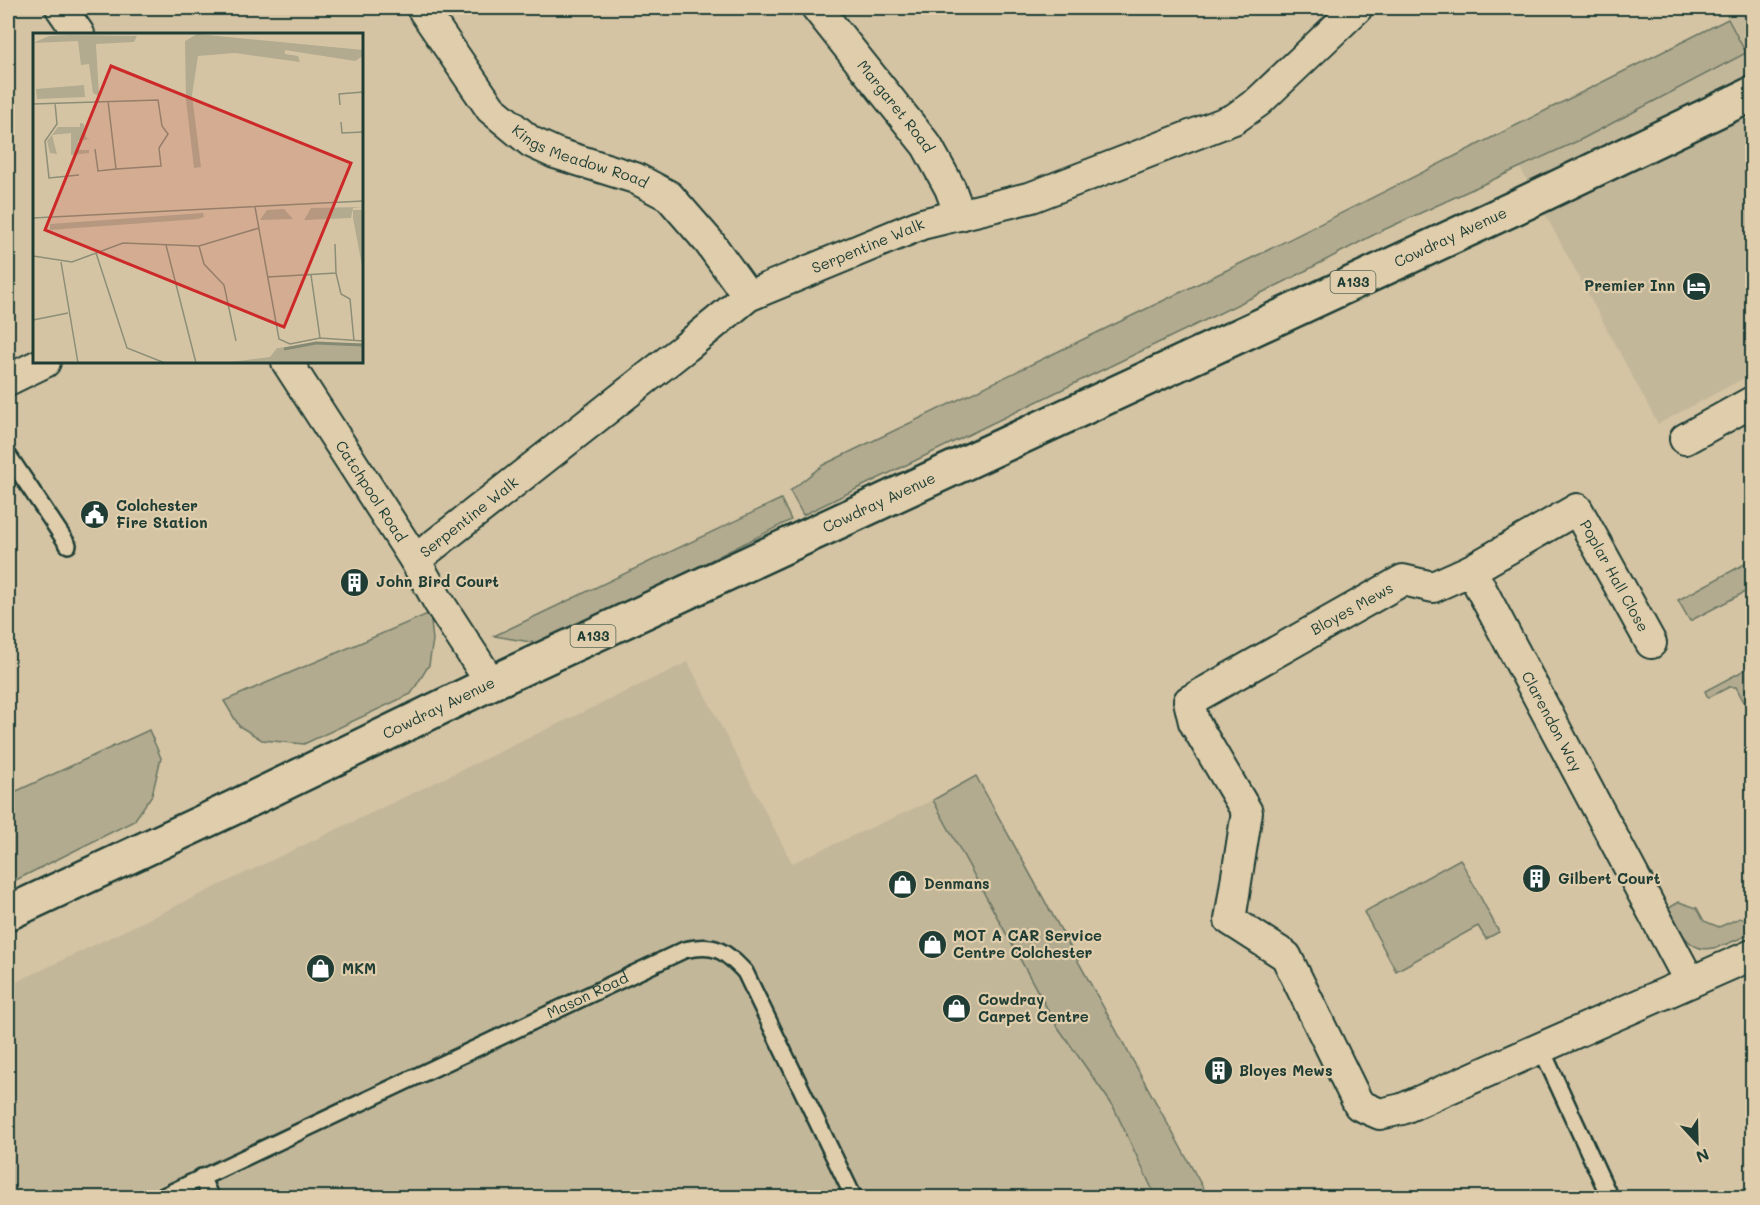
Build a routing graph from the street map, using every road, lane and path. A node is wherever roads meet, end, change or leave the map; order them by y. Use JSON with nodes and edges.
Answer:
{"nodes":[{"id":1,"x":61,"y":8,"type":"edge"},
{"id":2,"x":422,"y":8,"type":"edge"},
{"id":3,"x":817,"y":8,"type":"edge"},
{"id":4,"x":1357,"y":8,"type":"edge"},
{"id":5,"x":77,"y":33,"type":"edge"},
{"id":6,"x":1752,"y":94,"type":"edge"},
{"id":7,"x":960,"y":215,"type":"junction"},
{"id":8,"x":748,"y":296,"type":"junction"},
{"id":9,"x":43,"y":363,"type":"edge"},
{"id":10,"x":288,"y":363,"type":"edge"},
{"id":11,"x":8,"y":380,"type":"edge"},
{"id":12,"x":1752,"y":402,"type":"edge"},
{"id":13,"x":1685,"y":439,"type":"dead end"},
{"id":14,"x":8,"y":455,"type":"edge"},
{"id":15,"x":68,"y":545,"type":"dead end"},
{"id":16,"x":415,"y":560,"type":"junction"},
{"id":17,"x":1471,"y":570,"type":"junction"},
{"id":18,"x":1651,"y":643,"type":"dead end"},
{"id":19,"x":491,"y":683,"type":"junction"},
{"id":20,"x":8,"y":913,"type":"edge"},
{"id":21,"x":1752,"y":955,"type":"edge"},
{"id":22,"x":1690,"y":982,"type":"junction"},
{"id":23,"x":1541,"y":1048,"type":"junction"},
{"id":24,"x":201,"y":1178,"type":"junction"},
{"id":25,"x":159,"y":1197,"type":"edge"},
{"id":26,"x":211,"y":1197,"type":"edge"},
{"id":27,"x":854,"y":1197,"type":"edge"},
{"id":28,"x":1610,"y":1197,"type":"edge"}],
"edges":[{"from":1,"to":5,"type":"street"},
{"from":2,"to":8,"type":"street","name":"Kings Meadow Road"},
{"from":3,"to":7,"type":"street","name":"Margaret Road"},
{"from":4,"to":7,"type":"street","name":"Serpentine Walk"},
{"from":6,"to":19,"type":"main road","name":"Cowdray Avenue","number":"A133"},
{"from":7,"to":8,"type":"street","name":"Serpentine Walk"},
{"from":8,"to":16,"type":"street","name":"Serpentine Walk"},
{"from":9,"to":11,"type":"street"},
{"from":10,"to":16,"type":"street","name":"Catchpool Road"},
{"from":12,"to":13,"type":"street"},
{"from":14,"to":15,"type":"lane"},
{"from":16,"to":19,"type":"street","name":"Catchpool Road"},
{"from":17,"to":18,"type":"street","name":"Poplar Hall Close"},
{"from":17,"to":22,"type":"street","name":"Clarendon Way"},
{"from":17,"to":23,"type":"street","name":"Bloyes Mews"},
{"from":19,"to":20,"type":"main road","name":"Cowdray Avenue","number":"A133"},
{"from":21,"to":22,"type":"street"},
{"from":22,"to":23,"type":"street"},
{"from":23,"to":28,"type":"lane"},
{"from":24,"to":25,"type":"lane","name":"Mason Road"},
{"from":24,"to":26,"type":"lane"},
{"from":24,"to":27,"type":"lane","name":"Mason Road"}]}
